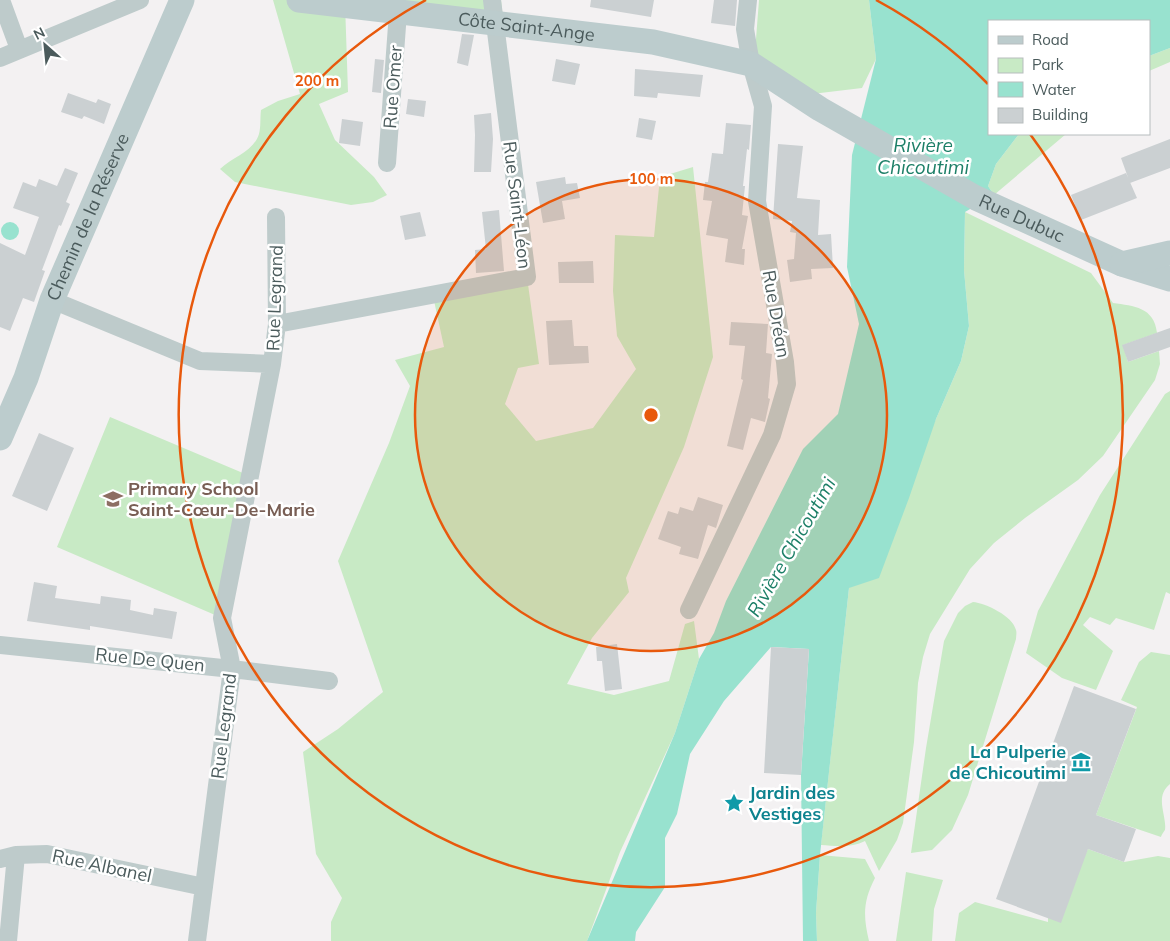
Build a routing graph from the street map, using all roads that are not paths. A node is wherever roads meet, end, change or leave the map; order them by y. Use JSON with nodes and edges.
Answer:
{"nodes":[{"id":1,"x":1,"y":0,"type":"edge"},
{"id":2,"x":140,"y":0,"type":"edge"},
{"id":3,"x":182,"y":0,"type":"edge"},
{"id":4,"x":299,"y":0,"type":"edge"},
{"id":5,"x":748,"y":0,"type":"edge"},
{"id":6,"x":398,"y":12,"type":"junction"},
{"id":7,"x":493,"y":12,"type":"edge"},
{"id":8,"x":19,"y":49,"type":"junction"},
{"id":9,"x":0,"y":58,"type":"edge"},
{"id":10,"x":751,"y":64,"type":"junction"},
{"id":11,"x":387,"y":163,"type":"dead end"},
{"id":12,"x":276,"y":217,"type":"dead end"},
{"id":13,"x":1170,"y":253,"type":"edge"},
{"id":14,"x":1122,"y":264,"type":"junction"},
{"id":15,"x":1170,"y":279,"type":"edge"},
{"id":16,"x":52,"y":300,"type":"junction"},
{"id":17,"x":277,"y":324,"type":"junction"},
{"id":18,"x":272,"y":364,"type":"junction"},
{"id":19,"x":0,"y":438,"type":"edge"},
{"id":20,"x":689,"y":610,"type":"dead end"},
{"id":21,"x":0,"y":645,"type":"edge"},
{"id":22,"x":232,"y":669,"type":"junction"},
{"id":23,"x":329,"y":681,"type":"dead end"},
{"id":24,"x":8,"y":857,"type":"edge"},
{"id":25,"x":204,"y":888,"type":"junction"},
{"id":26,"x":8,"y":941,"type":"edge"},
{"id":27,"x":197,"y":941,"type":"edge"}],
"edges":[{"from":1,"to":8,"type":"street"},
{"from":2,"to":8,"type":"street"},
{"from":3,"to":16,"type":"street","name":"Chemin de la Réserve"},
{"from":4,"to":6,"type":"street","name":"Côte Saint-Ange"},
{"from":5,"to":10,"type":"street","name":"Rue Dréan"},
{"from":6,"to":7,"type":"street","name":"Côte Saint-Ange"},
{"from":6,"to":11,"type":"street","name":"Rue Omer"},
{"from":7,"to":10,"type":"street","name":"Côte Saint-Ange"},
{"from":7,"to":17,"type":"street","name":"Rue Saint-Léon"},
{"from":8,"to":9,"type":"street"},
{"from":10,"to":14,"type":"street","name":"Rue Dubuc"},
{"from":10,"to":20,"type":"street","name":"Rue Dréan"},
{"from":12,"to":17,"type":"street","name":"Rue Legrand"},
{"from":13,"to":14,"type":"street"},
{"from":14,"to":15,"type":"street","name":"Rue Dubuc"},
{"from":16,"to":18,"type":"street"},
{"from":16,"to":19,"type":"street","name":"Chemin de la Réserve"},
{"from":17,"to":18,"type":"street","name":"Rue Legrand"},
{"from":18,"to":22,"type":"street","name":"Rue Legrand"},
{"from":21,"to":22,"type":"street","name":"Rue De Quen"},
{"from":22,"to":23,"type":"street","name":"Rue De Quen"},
{"from":22,"to":25,"type":"street","name":"Rue Legrand"},
{"from":24,"to":25,"type":"street","name":"Rue Albanel"},
{"from":24,"to":26,"type":"street"},
{"from":25,"to":27,"type":"street","name":"Rue Legrand"}]}
